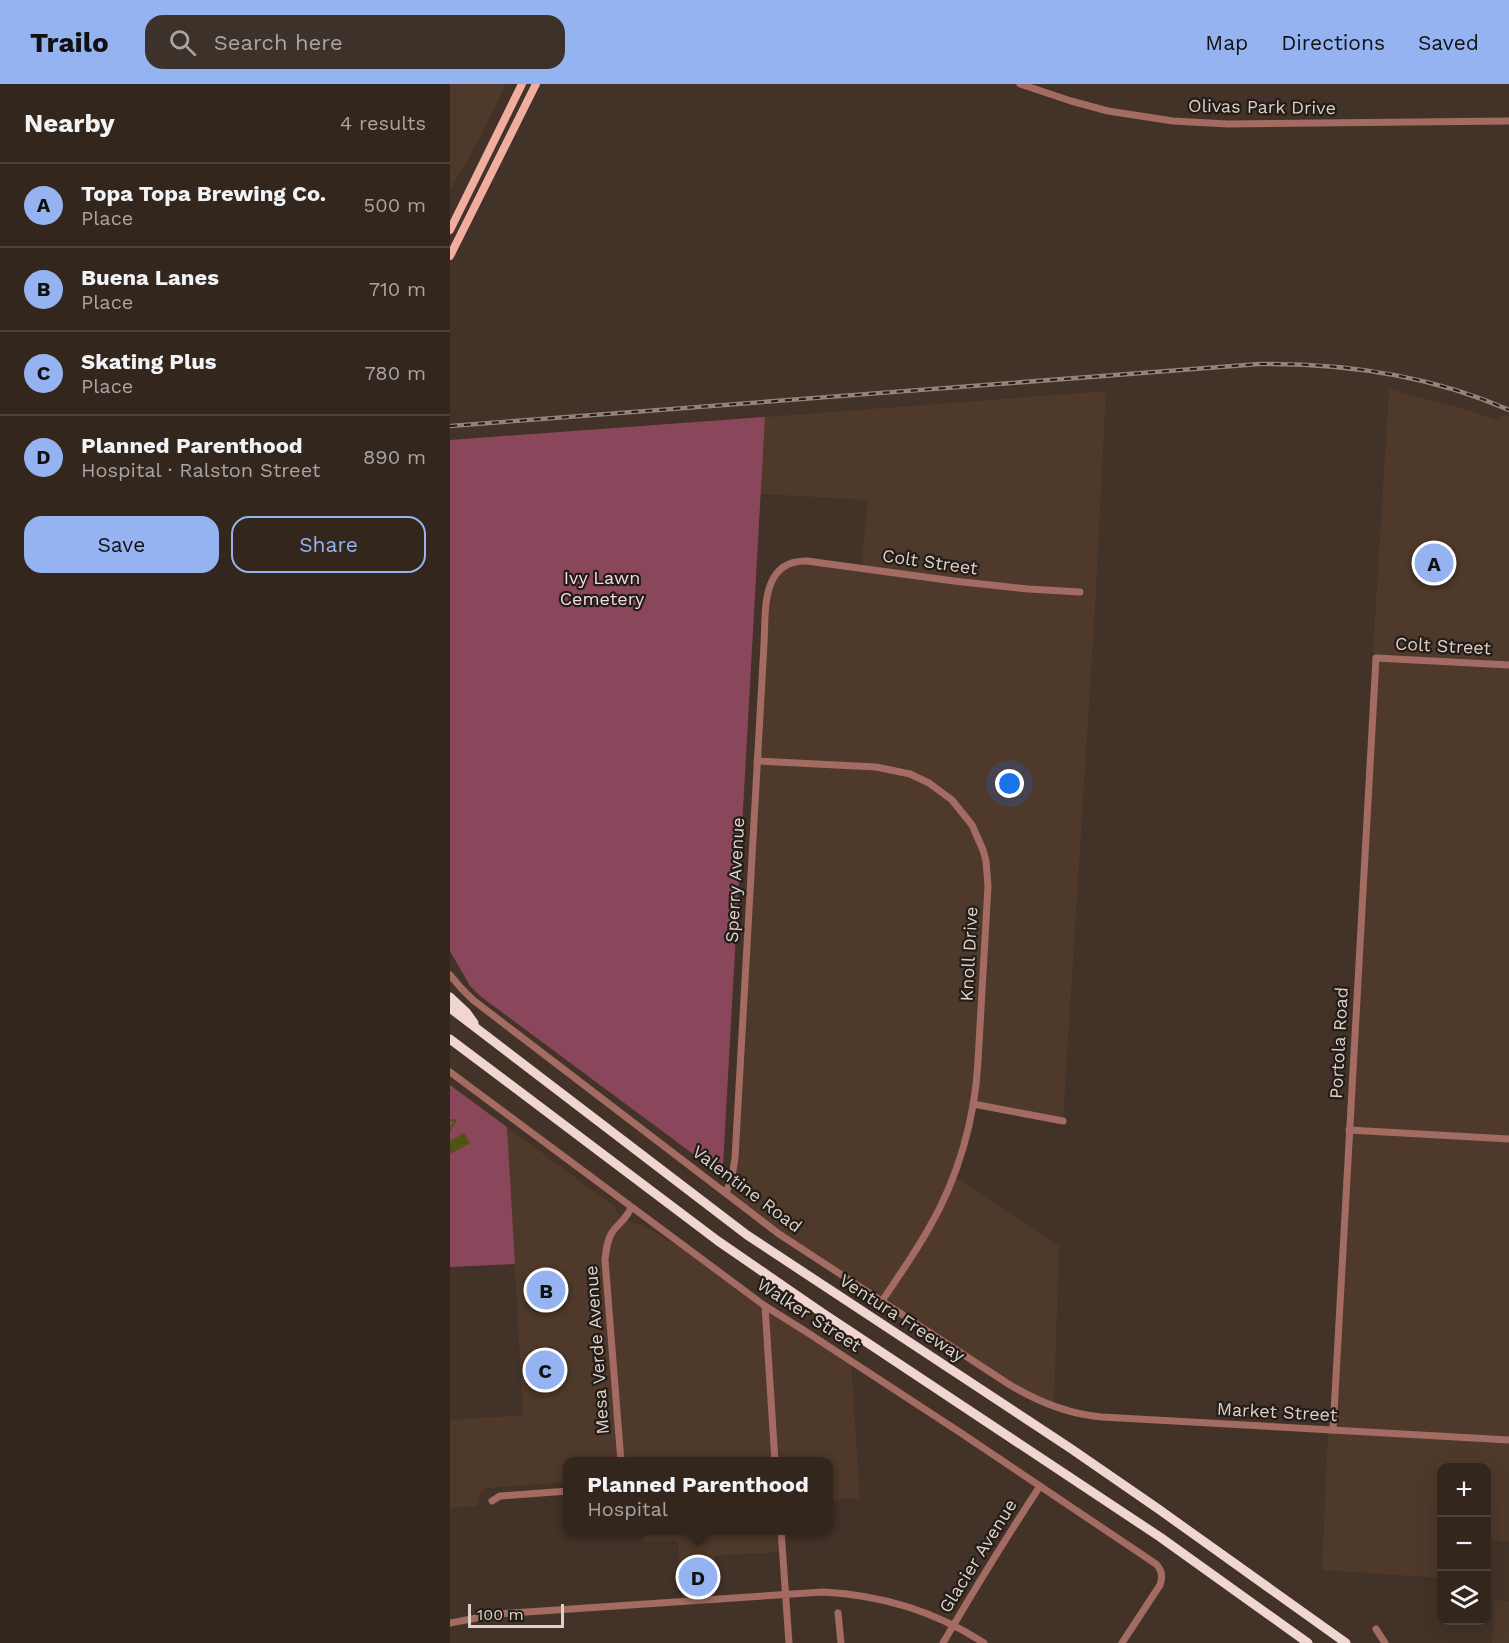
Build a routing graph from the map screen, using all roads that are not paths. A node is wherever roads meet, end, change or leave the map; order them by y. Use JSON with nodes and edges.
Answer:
{"nodes":[{"id":1,"x":522,"y":84,"type":"edge"},
{"id":2,"x":536,"y":84,"type":"edge"},
{"id":3,"x":1020,"y":84,"type":"edge"},
{"id":4,"x":1509,"y":121,"type":"edge"},
{"id":5,"x":450,"y":230,"type":"edge"},
{"id":6,"x":450,"y":256,"type":"edge"},
{"id":7,"x":778,"y":571,"type":"joint"},
{"id":8,"x":1080,"y":592,"type":"dead end"},
{"id":9,"x":1376,"y":658,"type":"joint"},
{"id":10,"x":1509,"y":665,"type":"edge"},
{"id":11,"x":757,"y":760,"type":"junction"},
{"id":12,"x":450,"y":975,"type":"edge"},
{"id":13,"x":450,"y":997,"type":"edge"},
{"id":14,"x":450,"y":1008,"type":"edge"},
{"id":15,"x":480,"y":1032,"type":"junction"},
{"id":16,"x":451,"y":1040,"type":"edge"},
{"id":17,"x":450,"y":1072,"type":"edge"},
{"id":18,"x":973,"y":1104,"type":"junction"},
{"id":19,"x":1063,"y":1121,"type":"dead end"},
{"id":20,"x":1348,"y":1130,"type":"junction"},
{"id":21,"x":1509,"y":1139,"type":"edge"},
{"id":22,"x":726,"y":1193,"type":"junction"},
{"id":23,"x":631,"y":1208,"type":"junction"},
{"id":24,"x":882,"y":1301,"type":"junction"},
{"id":25,"x":765,"y":1306,"type":"junction"},
{"id":26,"x":1045,"y":1403,"type":"joint"},
{"id":27,"x":1333,"y":1430,"type":"junction"},
{"id":28,"x":1509,"y":1440,"type":"edge"},
{"id":29,"x":621,"y":1457,"type":"edge"},
{"id":30,"x":775,"y":1457,"type":"edge"},
{"id":31,"x":1040,"y":1486,"type":"junction"},
{"id":32,"x":563,"y":1491,"type":"edge"},
{"id":33,"x":492,"y":1502,"type":"dead end"},
{"id":34,"x":781,"y":1535,"type":"edge"},
{"id":35,"x":786,"y":1594,"type":"junction"},
{"id":36,"x":838,"y":1613,"type":"dead end"},
{"id":37,"x":450,"y":1623,"type":"edge"},
{"id":38,"x":952,"y":1624,"type":"junction"},
{"id":39,"x":1376,"y":1629,"type":"dead end"},
{"id":40,"x":789,"y":1643,"type":"edge"},
{"id":41,"x":841,"y":1643,"type":"edge"},
{"id":42,"x":943,"y":1643,"type":"edge"},
{"id":43,"x":984,"y":1643,"type":"edge"},
{"id":44,"x":1122,"y":1643,"type":"edge"},
{"id":45,"x":1308,"y":1643,"type":"edge"},
{"id":46,"x":1346,"y":1643,"type":"edge"},
{"id":47,"x":1385,"y":1643,"type":"edge"}],
"edges":[{"from":1,"to":5,"type":"main road"},
{"from":2,"to":6,"type":"main road"},
{"from":3,"to":4,"type":"street","name":"Olivas Park Drive"},
{"from":7,"to":8,"type":"street","name":"Colt Street"},
{"from":7,"to":11,"type":"street","name":"Sperry Avenue"},
{"from":9,"to":10,"type":"street","name":"Colt Street"},
{"from":9,"to":20,"type":"street","name":"Portola Road"},
{"from":11,"to":18,"type":"street","name":"Knoll Drive"},
{"from":11,"to":22,"type":"street","name":"Sperry Avenue"},
{"from":12,"to":22,"type":"street","name":"Valentine Road"},
{"from":13,"to":15,"type":"highway"},
{"from":14,"to":15,"type":"highway","name":"Ventura Freeway"},
{"from":15,"to":46,"type":"highway","name":"Ventura Freeway"},
{"from":16,"to":45,"type":"highway"},
{"from":17,"to":23,"type":"street","name":"Walker Street"},
{"from":18,"to":19,"type":"street"},
{"from":18,"to":24,"type":"street","name":"Knoll Drive"},
{"from":20,"to":21,"type":"street"},
{"from":20,"to":27,"type":"street","name":"Portola Road"},
{"from":22,"to":24,"type":"street","name":"Valentine Road"},
{"from":23,"to":25,"type":"street","name":"Walker Street"},
{"from":23,"to":29,"type":"street","name":"Mesa Verde Avenue"},
{"from":24,"to":26,"type":"street","name":"Valentine Road"},
{"from":25,"to":30,"type":"street"},
{"from":25,"to":31,"type":"street","name":"Walker Street"},
{"from":26,"to":27,"type":"street","name":"Market Street"},
{"from":27,"to":28,"type":"street","name":"Market Street"},
{"from":31,"to":38,"type":"street","name":"Glacier Avenue"},
{"from":31,"to":44,"type":"street","name":"Walker Street"},
{"from":32,"to":33,"type":"street"},
{"from":34,"to":35,"type":"street"},
{"from":35,"to":37,"type":"street"},
{"from":35,"to":38,"type":"street"},
{"from":35,"to":40,"type":"street"},
{"from":36,"to":41,"type":"street"},
{"from":38,"to":42,"type":"street","name":"Glacier Avenue"},
{"from":38,"to":43,"type":"street"},
{"from":39,"to":47,"type":"street"}]}
